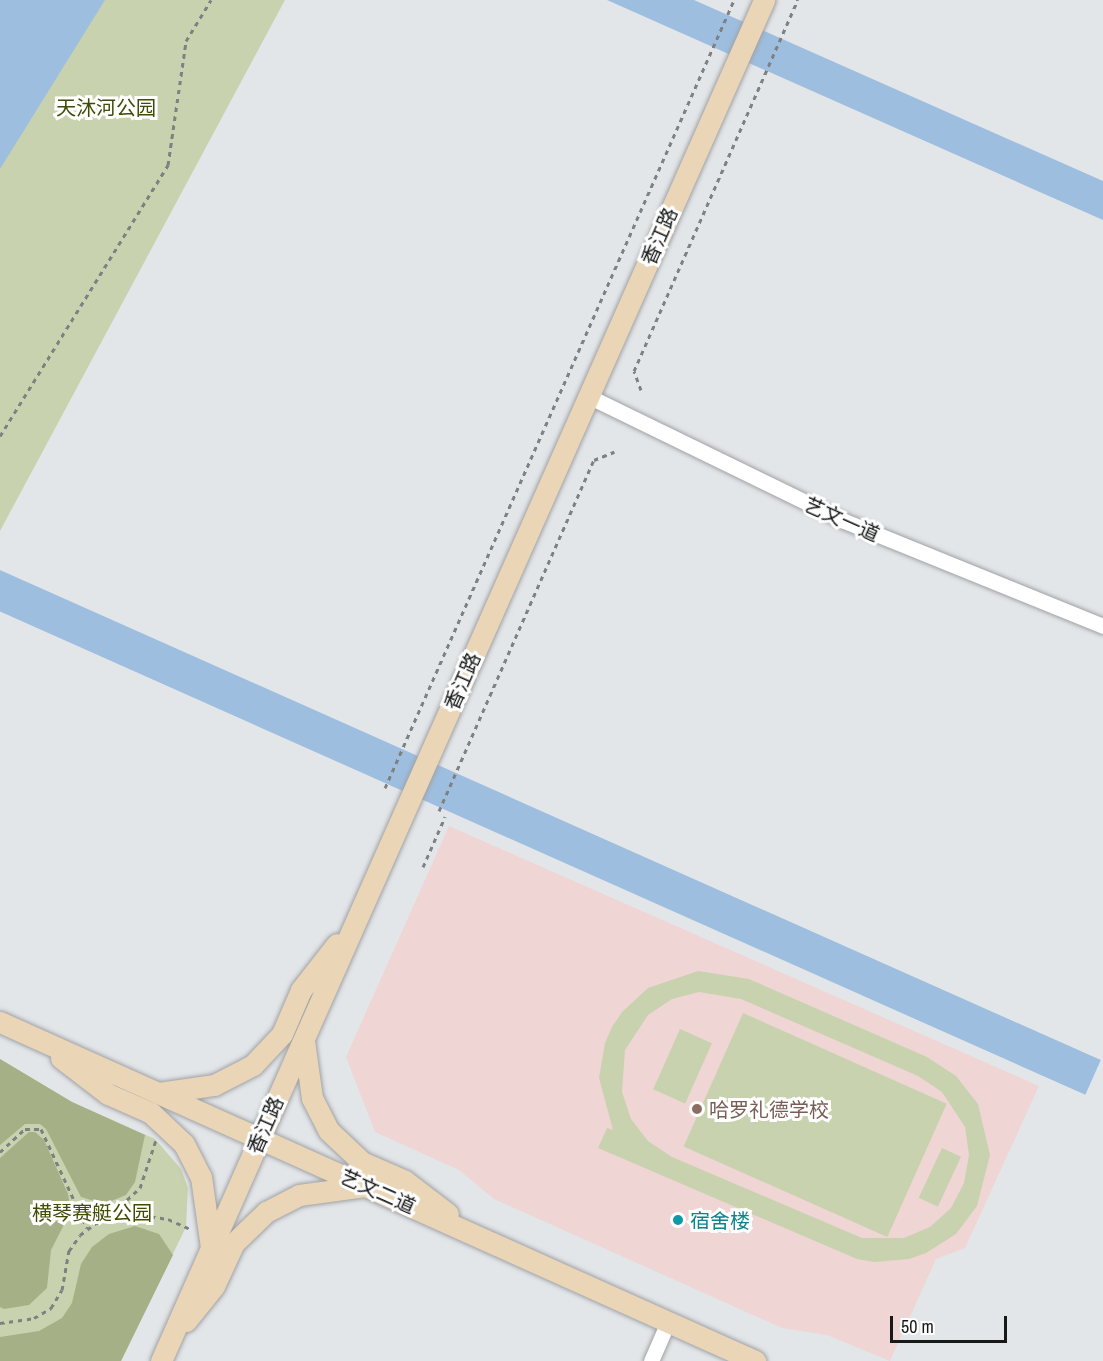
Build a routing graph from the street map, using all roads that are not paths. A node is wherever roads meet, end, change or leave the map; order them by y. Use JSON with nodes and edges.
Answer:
{"nodes":[{"id":1,"x":760,"y":8,"type":"edge"},
{"id":2,"x":588,"y":396,"type":"junction"},
{"id":3,"x":1103,"y":626,"type":"edge"},
{"id":4,"x":357,"y":918,"type":"junction"},
{"id":5,"x":0,"y":1022,"type":"edge"},
{"id":6,"x":35,"y":1038,"type":"junction"},
{"id":7,"x":303,"y":1039,"type":"junction"},
{"id":8,"x":159,"y":1093,"type":"junction"},
{"id":9,"x":259,"y":1138,"type":"junction"},
{"id":10,"x":366,"y":1186,"type":"junction"},
{"id":11,"x":477,"y":1236,"type":"junction"},
{"id":12,"x":211,"y":1247,"type":"junction"},
{"id":13,"x":668,"y":1322,"type":"junction"},
{"id":14,"x":165,"y":1352,"type":"edge"},
{"id":15,"x":651,"y":1361,"type":"edge"},
{"id":16,"x":755,"y":1361,"type":"edge"}],
"edges":[{"from":1,"to":2,"type":"main road","name":"香江路"},
{"from":2,"to":3,"type":"street","name":"艺文一道"},
{"from":2,"to":4,"type":"main road","name":"香江路"},
{"from":4,"to":7,"type":"main road","name":"香江路"},
{"from":4,"to":8,"type":"main road"},
{"from":5,"to":6,"type":"main road","name":"艺文二道"},
{"from":6,"to":8,"type":"main road","name":"艺文二道"},
{"from":6,"to":12,"type":"main road"},
{"from":7,"to":9,"type":"main road","name":"香江路"},
{"from":7,"to":11,"type":"main road"},
{"from":8,"to":9,"type":"main road","name":"艺文二道"},
{"from":9,"to":10,"type":"main road","name":"艺文二道"},
{"from":9,"to":12,"type":"main road","name":"香江路"},
{"from":10,"to":11,"type":"main road","name":"艺文二道"},
{"from":10,"to":14,"type":"main road"},
{"from":11,"to":13,"type":"main road","name":"艺文二道"},
{"from":12,"to":14,"type":"main road","name":"香江路"},
{"from":13,"to":15,"type":"street"},
{"from":13,"to":16,"type":"main road","name":"艺文二道"}]}
